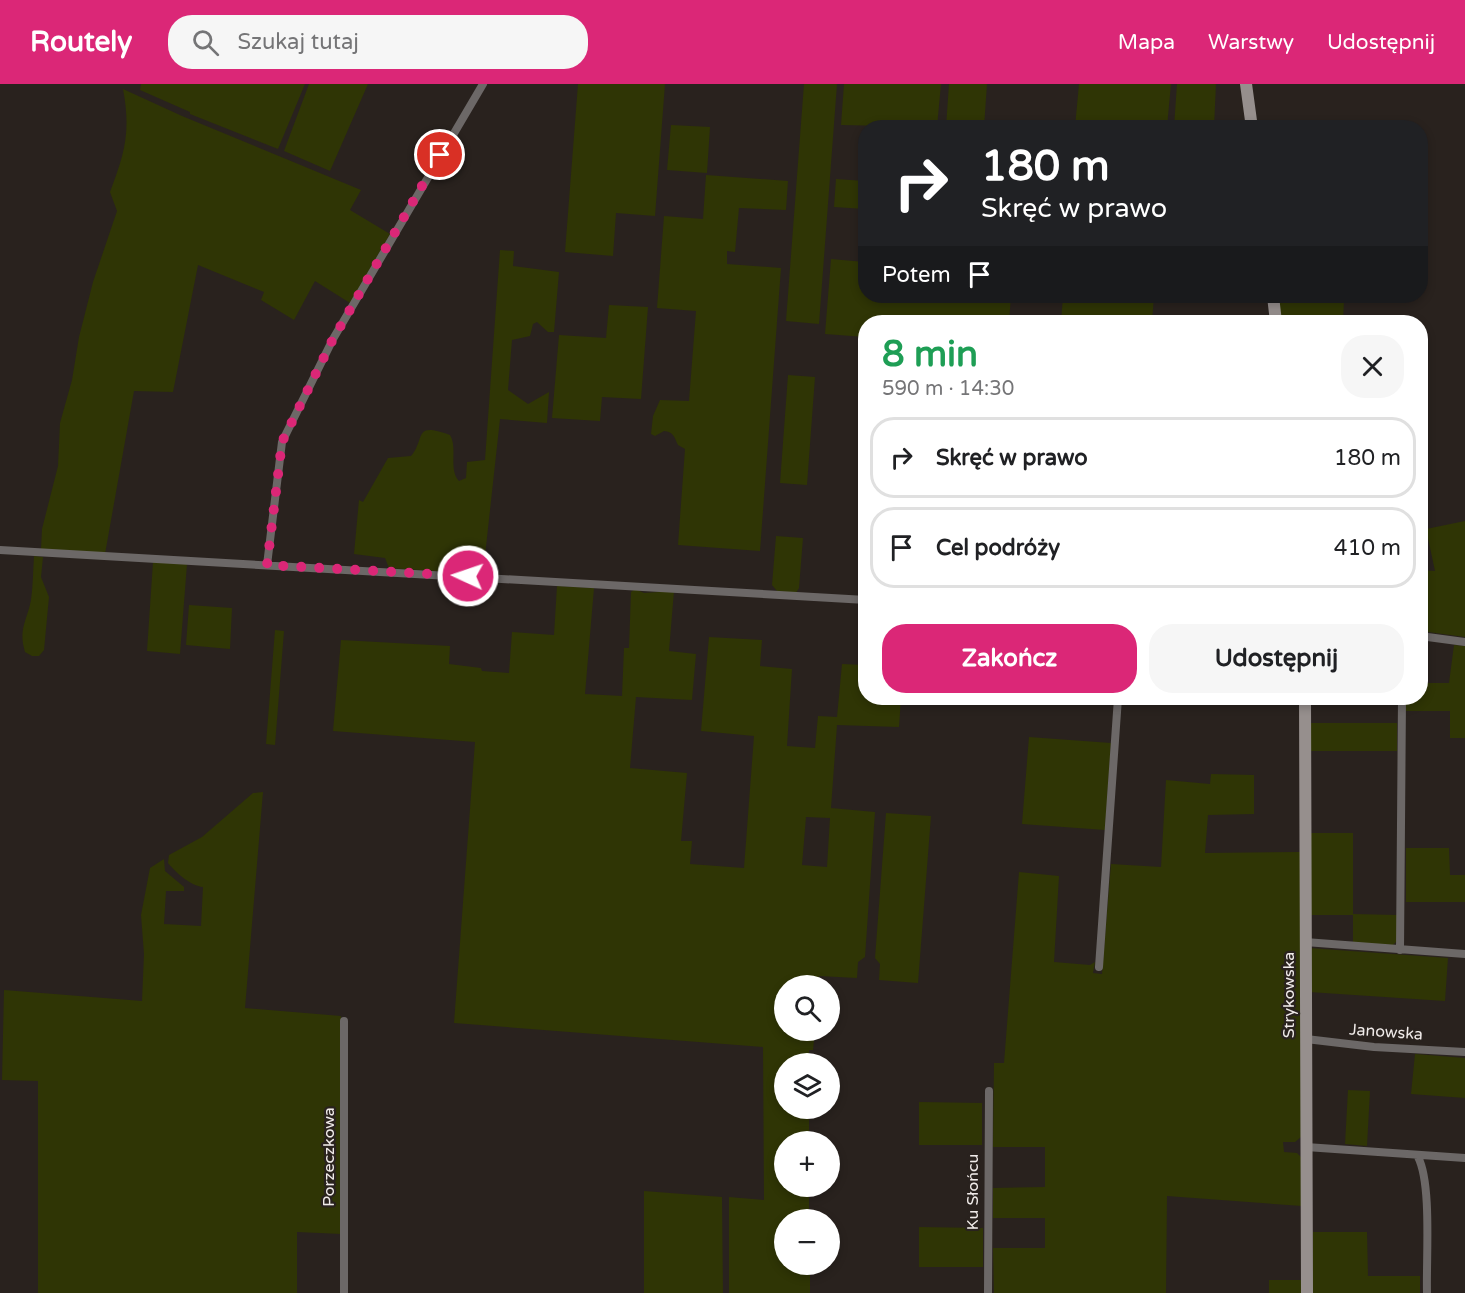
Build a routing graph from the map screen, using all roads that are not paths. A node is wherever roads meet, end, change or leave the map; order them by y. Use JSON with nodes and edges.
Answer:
{"nodes":[{"id":1,"x":483,"y":84,"type":"edge"},
{"id":2,"x":1246,"y":84,"type":"edge"},
{"id":3,"x":1251,"y":120,"type":"edge"},
{"id":4,"x":0,"y":550,"type":"edge"},
{"id":5,"x":267,"y":565,"type":"junction"},
{"id":6,"x":858,"y":600,"type":"edge"},
{"id":7,"x":1428,"y":637,"type":"edge"},
{"id":8,"x":1465,"y":642,"type":"edge"},
{"id":9,"x":1118,"y":705,"type":"edge"},
{"id":10,"x":1305,"y":705,"type":"edge"},
{"id":11,"x":1402,"y":705,"type":"edge"},
{"id":12,"x":1305,"y":942,"type":"junction"},
{"id":13,"x":1400,"y":950,"type":"junction"},
{"id":14,"x":1465,"y":954,"type":"edge"},
{"id":15,"x":1099,"y":967,"type":"dead end"},
{"id":16,"x":344,"y":1021,"type":"dead end"},
{"id":17,"x":1306,"y":1039,"type":"junction"},
{"id":18,"x":1465,"y":1052,"type":"edge"},
{"id":19,"x":988,"y":1091,"type":"dead end"},
{"id":20,"x":1306,"y":1147,"type":"junction"},
{"id":21,"x":1418,"y":1157,"type":"junction"},
{"id":22,"x":1465,"y":1158,"type":"edge"},
{"id":23,"x":344,"y":1293,"type":"edge"},
{"id":24,"x":988,"y":1293,"type":"edge"},
{"id":25,"x":1306,"y":1293,"type":"edge"},
{"id":26,"x":1427,"y":1293,"type":"edge"}],
"edges":[{"from":1,"to":5,"type":"street"},
{"from":2,"to":3,"type":"street"},
{"from":4,"to":5,"type":"street"},
{"from":5,"to":6,"type":"street"},
{"from":7,"to":8,"type":"street"},
{"from":9,"to":15,"type":"street"},
{"from":10,"to":12,"type":"street","name":"Strykowska"},
{"from":11,"to":13,"type":"street"},
{"from":12,"to":13,"type":"street"},
{"from":12,"to":17,"type":"street","name":"Strykowska"},
{"from":13,"to":14,"type":"street"},
{"from":16,"to":23,"type":"street","name":"Porzeczkowa"},
{"from":17,"to":18,"type":"street","name":"Janowska"},
{"from":17,"to":20,"type":"street","name":"Strykowska"},
{"from":19,"to":24,"type":"street","name":"Ku Słońcu"},
{"from":20,"to":21,"type":"street"},
{"from":20,"to":25,"type":"street","name":"Strykowska"},
{"from":21,"to":22,"type":"street"},
{"from":21,"to":26,"type":"street"}]}
